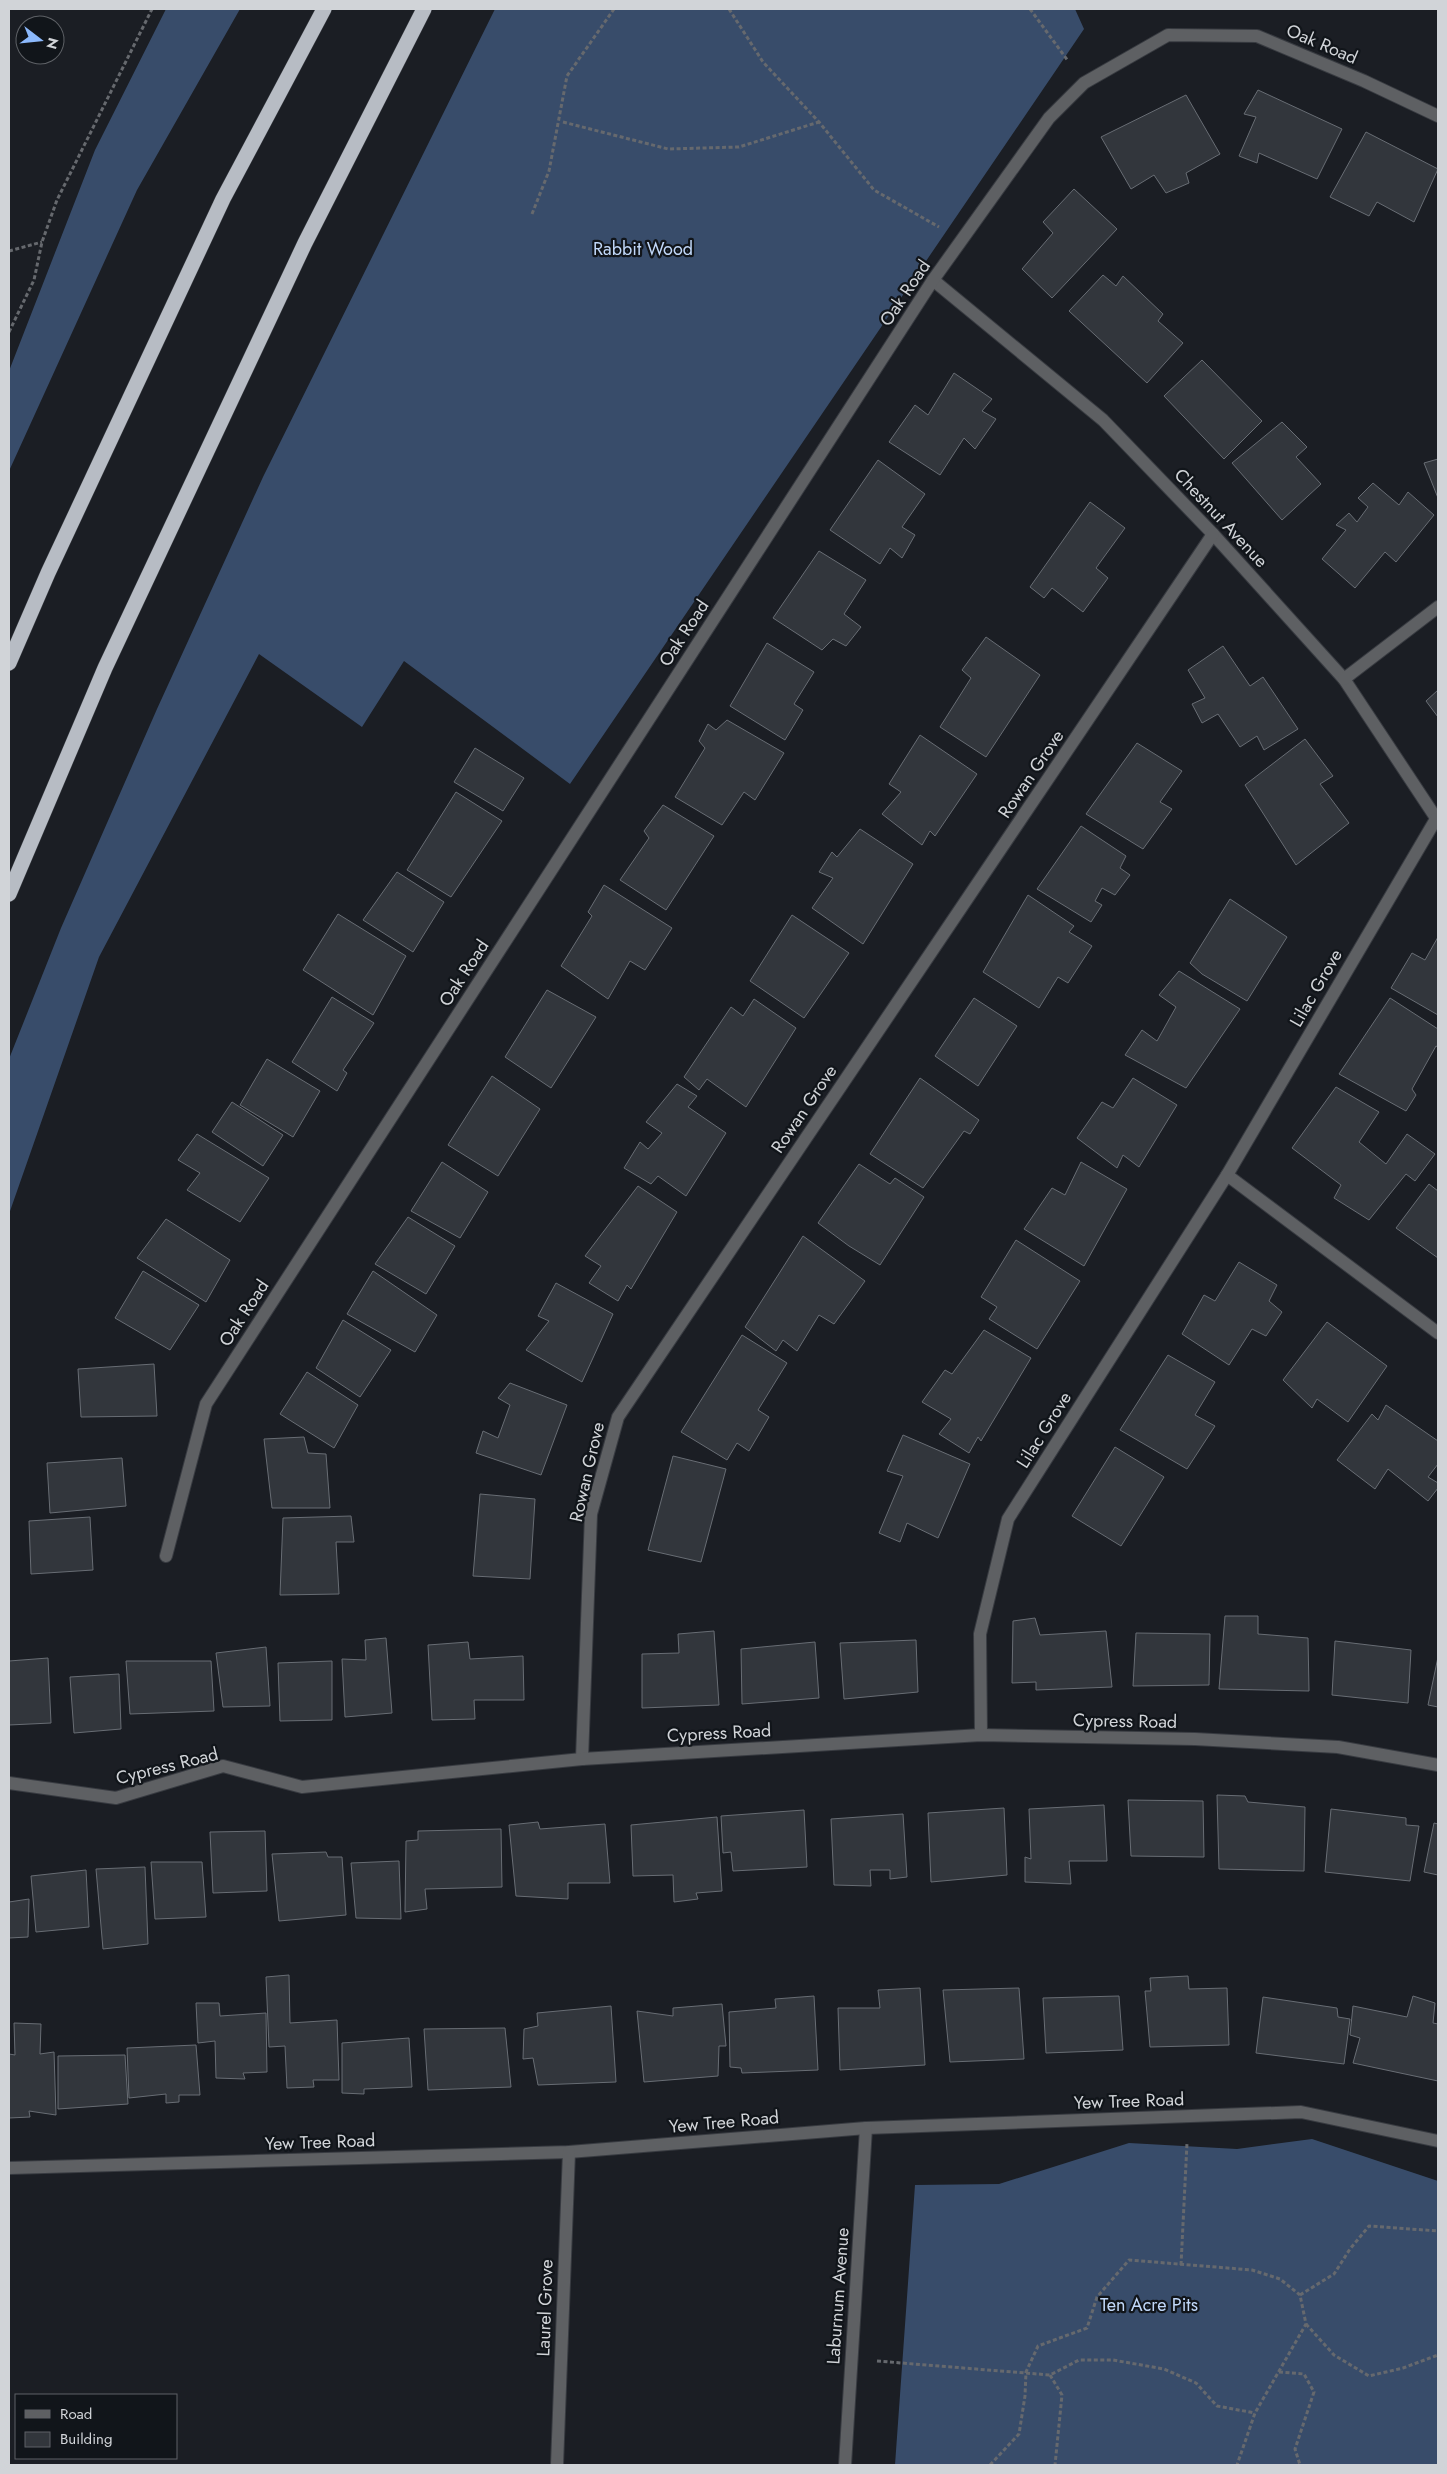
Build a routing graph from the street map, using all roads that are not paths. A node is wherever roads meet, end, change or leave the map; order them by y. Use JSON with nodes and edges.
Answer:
{"nodes":[{"id":1,"x":324,"y":9,"type":"edge"},
{"id":2,"x":424,"y":9,"type":"edge"},
{"id":3,"x":1438,"y":116,"type":"edge"},
{"id":4,"x":933,"y":280,"type":"junction"},
{"id":5,"x":1213,"y":534,"type":"junction"},
{"id":6,"x":1438,"y":607,"type":"edge"},
{"id":7,"x":9,"y":663,"type":"edge"},
{"id":8,"x":1344,"y":679,"type":"junction"},
{"id":9,"x":1437,"y":820,"type":"edge"},
{"id":10,"x":9,"y":894,"type":"edge"},
{"id":11,"x":1227,"y":1175,"type":"junction"},
{"id":12,"x":1438,"y":1333,"type":"edge"},
{"id":13,"x":166,"y":1556,"type":"dead end"},
{"id":14,"x":981,"y":1735,"type":"junction"},
{"id":15,"x":582,"y":1759,"type":"junction"},
{"id":16,"x":1438,"y":1765,"type":"edge"},
{"id":17,"x":9,"y":1783,"type":"edge"},
{"id":18,"x":866,"y":2128,"type":"junction"},
{"id":19,"x":1438,"y":2141,"type":"edge"},
{"id":20,"x":569,"y":2152,"type":"junction"},
{"id":21,"x":9,"y":2168,"type":"edge"},
{"id":22,"x":557,"y":2465,"type":"edge"},
{"id":23,"x":845,"y":2465,"type":"edge"}],
"edges":[{"from":1,"to":7,"type":"highway"},
{"from":2,"to":10,"type":"highway"},
{"from":3,"to":4,"type":"street","name":"Oak Road"},
{"from":4,"to":5,"type":"street","name":"Chestnut Avenue"},
{"from":4,"to":13,"type":"street","name":"Oak Road"},
{"from":5,"to":8,"type":"street","name":"Chestnut Avenue"},
{"from":5,"to":15,"type":"street","name":"Rowan Grove"},
{"from":6,"to":8,"type":"street"},
{"from":8,"to":9,"type":"street","name":"Chestnut Avenue"},
{"from":9,"to":11,"type":"street","name":"Lilac Grove"},
{"from":11,"to":12,"type":"street"},
{"from":11,"to":14,"type":"street","name":"Lilac Grove"},
{"from":14,"to":15,"type":"street","name":"Cypress Road"},
{"from":14,"to":16,"type":"street","name":"Cypress Road"},
{"from":15,"to":17,"type":"street","name":"Cypress Road"},
{"from":18,"to":19,"type":"street","name":"Yew Tree Road"},
{"from":18,"to":20,"type":"street","name":"Yew Tree Road"},
{"from":18,"to":23,"type":"street","name":"Laburnum Avenue"},
{"from":20,"to":21,"type":"street","name":"Yew Tree Road"},
{"from":20,"to":22,"type":"street","name":"Laurel Grove"}]}
